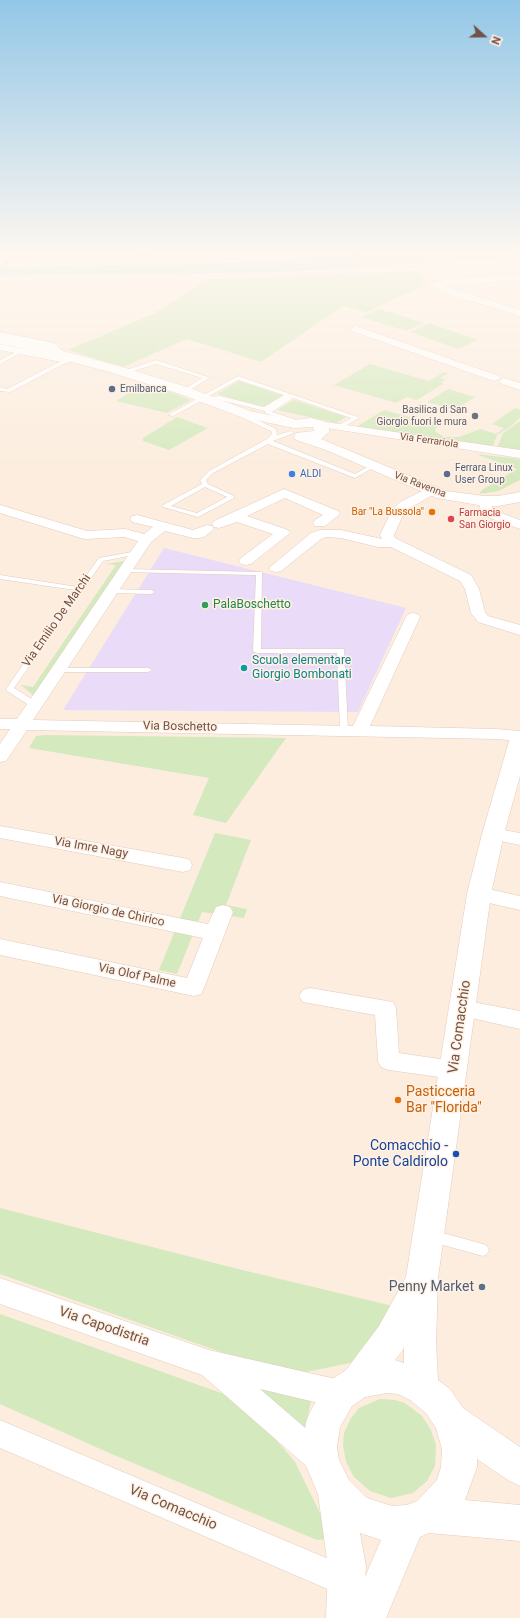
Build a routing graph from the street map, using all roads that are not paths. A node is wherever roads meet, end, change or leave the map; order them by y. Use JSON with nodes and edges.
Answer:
{"nodes":[{"id":1,"x":356,"y":329,"type":"dead end"},
{"id":2,"x":0,"y":334,"type":"edge"},
{"id":3,"x":0,"y":340,"type":"edge"},
{"id":4,"x":0,"y":347,"type":"edge"},
{"id":5,"x":22,"y":351,"type":"junction"},
{"id":6,"x":67,"y":357,"type":"junction"},
{"id":7,"x":0,"y":362,"type":"edge"},
{"id":8,"x":124,"y":372,"type":"junction"},
{"id":9,"x":520,"y":387,"type":"edge"},
{"id":10,"x":0,"y":388,"type":"edge"},
{"id":11,"x":185,"y":391,"type":"junction"},
{"id":12,"x":204,"y":398,"type":"junction"},
{"id":13,"x":223,"y":406,"type":"junction"},
{"id":14,"x":266,"y":410,"type":"junction"},
{"id":15,"x":241,"y":414,"type":"junction"},
{"id":16,"x":171,"y":416,"type":"dead end"},
{"id":17,"x":338,"y":428,"type":"junction"},
{"id":18,"x":304,"y":429,"type":"junction"},
{"id":19,"x":269,"y":441,"type":"junction"},
{"id":20,"x":520,"y":454,"type":"edge"},
{"id":21,"x":373,"y":466,"type":"junction"},
{"id":22,"x":205,"y":485,"type":"junction"},
{"id":23,"x":432,"y":490,"type":"junction"},
{"id":24,"x":520,"y":490,"type":"edge"},
{"id":25,"x":520,"y":497,"type":"edge"},
{"id":26,"x":477,"y":500,"type":"junction"},
{"id":27,"x":0,"y":509,"type":"edge"},
{"id":28,"x":236,"y":517,"type":"junction"},
{"id":29,"x":137,"y":519,"type":"dead end"},
{"id":30,"x":320,"y":523,"type":"dead end"},
{"id":31,"x":520,"y":525,"type":"edge"},
{"id":32,"x":163,"y":526,"type":"junction"},
{"id":33,"x":146,"y":539,"type":"junction"},
{"id":34,"x":394,"y":543,"type":"junction"},
{"id":35,"x":137,"y":553,"type":"junction"},
{"id":36,"x":246,"y":561,"type":"dead end"},
{"id":37,"x":276,"y":568,"type":"dead end"},
{"id":38,"x":125,"y":571,"type":"junction"},
{"id":39,"x":0,"y":577,"type":"edge"},
{"id":40,"x":80,"y":589,"type":"junction"},
{"id":41,"x":111,"y":591,"type":"junction"},
{"id":42,"x":151,"y":592,"type":"dead end"},
{"id":43,"x":413,"y":617,"type":"dead end"},
{"id":44,"x":520,"y":630,"type":"edge"},
{"id":45,"x":58,"y":670,"type":"junction"},
{"id":46,"x":148,"y":670,"type":"dead end"},
{"id":47,"x":35,"y":705,"type":"junction"},
{"id":48,"x":0,"y":724,"type":"edge"},
{"id":49,"x":22,"y":724,"type":"junction"},
{"id":50,"x":352,"y":731,"type":"junction"},
{"id":51,"x":520,"y":737,"type":"edge"},
{"id":52,"x":0,"y":758,"type":"edge"},
{"id":53,"x":0,"y":832,"type":"edge"},
{"id":54,"x":493,"y":834,"type":"junction"},
{"id":55,"x":520,"y":840,"type":"edge"},
{"id":56,"x":183,"y":865,"type":"dead end"},
{"id":57,"x":0,"y":889,"type":"edge"},
{"id":58,"x":479,"y":894,"type":"junction"},
{"id":59,"x":520,"y":903,"type":"edge"},
{"id":60,"x":223,"y":912,"type":"dead end"},
{"id":61,"x":215,"y":933,"type":"junction"},
{"id":62,"x":0,"y":947,"type":"edge"},
{"id":63,"x":310,"y":996,"type":"dead end"},
{"id":64,"x":462,"y":1008,"type":"junction"},
{"id":65,"x":520,"y":1020,"type":"edge"},
{"id":66,"x":453,"y":1070,"type":"junction"},
{"id":67,"x":429,"y":1235,"type":"junction"},
{"id":68,"x":483,"y":1250,"type":"dead end"},
{"id":69,"x":422,"y":1278,"type":"junction"},
{"id":70,"x":0,"y":1291,"type":"edge"},
{"id":71,"x":209,"y":1364,"type":"junction"},
{"id":72,"x":349,"y":1388,"type":"junction"},
{"id":73,"x":422,"y":1388,"type":"junction"},
{"id":74,"x":451,"y":1420,"type":"junction"},
{"id":75,"x":0,"y":1434,"type":"edge"},
{"id":76,"x":520,"y":1468,"type":"edge"},
{"id":77,"x":329,"y":1477,"type":"junction"},
{"id":78,"x":418,"y":1519,"type":"junction"},
{"id":79,"x":520,"y":1523,"type":"edge"},
{"id":80,"x":346,"y":1582,"type":"junction"},
{"id":81,"x":345,"y":1618,"type":"edge"},
{"id":82,"x":367,"y":1618,"type":"edge"}],
"edges":[{"from":1,"to":9,"type":"street"},
{"from":2,"to":6,"type":"street","name":"Via Ravenna"},
{"from":3,"to":6,"type":"main road","name":"Via Ravenna"},
{"from":4,"to":5,"type":"street"},
{"from":5,"to":6,"type":"street"},
{"from":5,"to":7,"type":"lane"},
{"from":6,"to":8,"type":"main road","name":"Via Ravenna"},
{"from":6,"to":10,"type":"lane"},
{"from":8,"to":11,"type":"main road","name":"Via Ravenna"},
{"from":8,"to":11,"type":"lane"},
{"from":11,"to":12,"type":"main road","name":"Via Ravenna"},
{"from":12,"to":13,"type":"main road","name":"Via Ravenna"},
{"from":12,"to":14,"type":"lane"},
{"from":12,"to":14,"type":"lane"},
{"from":12,"to":16,"type":"lane"},
{"from":13,"to":15,"type":"main road","name":"Via Ravenna"},
{"from":13,"to":18,"type":"main road","name":"Via Ravenna"},
{"from":14,"to":17,"type":"lane","name":"Via Ferrariola"},
{"from":14,"to":18,"type":"lane"},
{"from":14,"to":18,"type":"lane"},
{"from":15,"to":18,"type":"main road","name":"Via Ravenna"},
{"from":15,"to":19,"type":"lane","name":"Via Ravenna"},
{"from":17,"to":18,"type":"street","name":"Via Ferrariola"},
{"from":17,"to":20,"type":"street","name":"Via Ferrariola"},
{"from":18,"to":19,"type":"lane"},
{"from":18,"to":21,"type":"main road","name":"Via Ravenna"},
{"from":19,"to":21,"type":"lane"},
{"from":19,"to":22,"type":"lane"},
{"from":21,"to":23,"type":"main road","name":"Via Ravenna"},
{"from":22,"to":22,"type":"lane"},
{"from":23,"to":26,"type":"main road","name":"Via Ravenna"},
{"from":23,"to":34,"type":"street"},
{"from":24,"to":26,"type":"main road","name":"Via Ravenna"},
{"from":25,"to":26,"type":"main road","name":"Via Ravenna"},
{"from":26,"to":31,"type":"street"},
{"from":27,"to":33,"type":"street"},
{"from":28,"to":30,"type":"street"},
{"from":28,"to":32,"type":"street"},
{"from":28,"to":36,"type":"street"},
{"from":29,"to":32,"type":"street"},
{"from":32,"to":33,"type":"street"},
{"from":33,"to":35,"type":"street"},
{"from":34,"to":37,"type":"street"},
{"from":34,"to":44,"type":"street"},
{"from":35,"to":38,"type":"street"},
{"from":35,"to":40,"type":"lane","name":"Via Emilio De Marchi"},
{"from":38,"to":41,"type":"street"},
{"from":38,"to":50,"type":"lane"},
{"from":39,"to":40,"type":"lane"},
{"from":40,"to":47,"type":"lane","name":"Via Emilio De Marchi"},
{"from":41,"to":42,"type":"lane"},
{"from":41,"to":45,"type":"street"},
{"from":43,"to":50,"type":"street"},
{"from":45,"to":46,"type":"lane"},
{"from":45,"to":47,"type":"street"},
{"from":47,"to":49,"type":"street"},
{"from":48,"to":49,"type":"street","name":"Via Boschetto"},
{"from":49,"to":50,"type":"street","name":"Via Boschetto"},
{"from":49,"to":52,"type":"street"},
{"from":50,"to":51,"type":"street","name":"Via Boschetto"},
{"from":51,"to":54,"type":"main road","name":"Via Comacchio"},
{"from":53,"to":56,"type":"street","name":"Via Imre Nagy"},
{"from":54,"to":55,"type":"street"},
{"from":54,"to":58,"type":"main road","name":"Via Comacchio"},
{"from":57,"to":61,"type":"street","name":"Via Giorgio de Chirico"},
{"from":58,"to":59,"type":"street"},
{"from":58,"to":64,"type":"main road","name":"Via Comacchio"},
{"from":60,"to":61,"type":"street","name":"Via Olof Palme"},
{"from":61,"to":62,"type":"street","name":"Via Olof Palme"},
{"from":63,"to":66,"type":"street"},
{"from":64,"to":65,"type":"street"},
{"from":64,"to":66,"type":"main road","name":"Via Comacchio"},
{"from":66,"to":67,"type":"main road","name":"Via Comacchio"},
{"from":67,"to":68,"type":"lane"},
{"from":67,"to":69,"type":"main road","name":"Via Comacchio"},
{"from":69,"to":72,"type":"main road","name":"Via Comacchio"},
{"from":69,"to":73,"type":"main road","name":"Via Comacchio"},
{"from":70,"to":71,"type":"street","name":"Via Capodistria"},
{"from":71,"to":72,"type":"street","name":"Via Capodistria"},
{"from":71,"to":77,"type":"street","name":"Via Capodistria"},
{"from":72,"to":73,"type":"main road"},
{"from":72,"to":77,"type":"main road","name":"Via Comacchio"},
{"from":73,"to":74,"type":"main road"},
{"from":74,"to":76,"type":"main road"},
{"from":74,"to":78,"type":"main road"},
{"from":75,"to":80,"type":"street","name":"Via Comacchio"},
{"from":77,"to":78,"type":"main road"},
{"from":77,"to":80,"type":"main road","name":"Via Comacchio"},
{"from":78,"to":79,"type":"main road"},
{"from":78,"to":82,"type":"main road"},
{"from":80,"to":81,"type":"main road","name":"Via Comacchio"}]}
